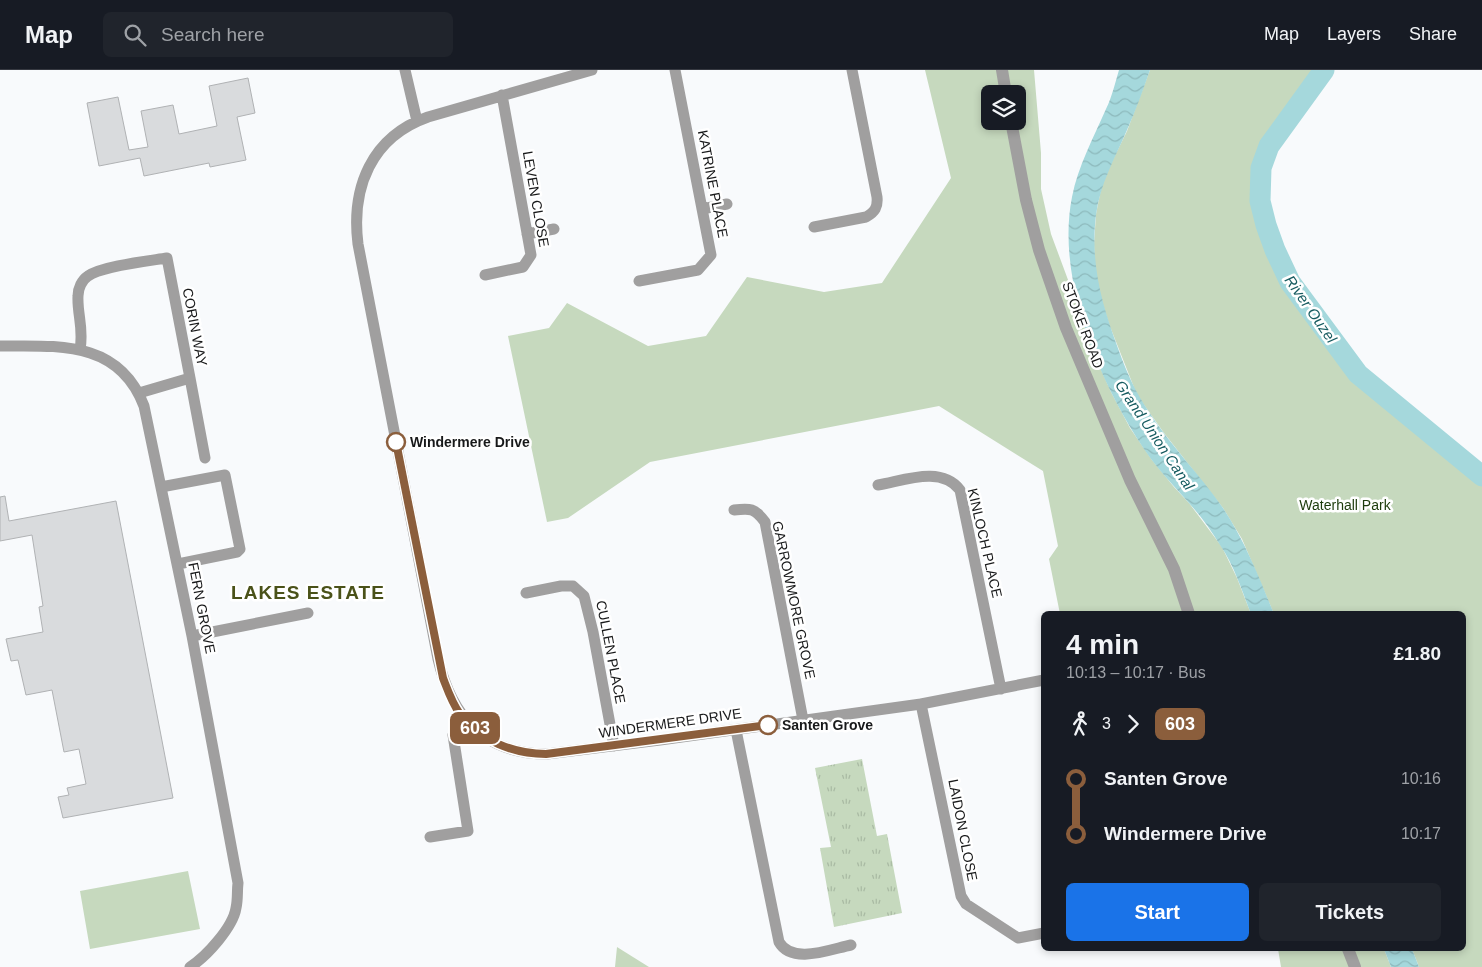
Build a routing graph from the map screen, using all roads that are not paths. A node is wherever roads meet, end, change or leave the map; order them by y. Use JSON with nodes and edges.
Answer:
{"nodes":[{"id":1,"x":406,"y":70,"type":"edge"},
{"id":2,"x":592,"y":70,"type":"edge"},
{"id":3,"x":675,"y":70,"type":"edge"},
{"id":4,"x":852,"y":70,"type":"edge"},
{"id":5,"x":1002,"y":70,"type":"edge"},
{"id":6,"x":564,"y":74,"type":"edge"},
{"id":7,"x":1004,"y":85,"type":"edge"},
{"id":8,"x":502,"y":95,"type":"junction"},
{"id":9,"x":417,"y":121,"type":"junction"},
{"id":10,"x":1013,"y":130,"type":"edge"},
{"id":11,"x":727,"y":204,"type":"dead end"},
{"id":12,"x":702,"y":209,"type":"junction"},
{"id":13,"x":814,"y":227,"type":"dead end"},
{"id":14,"x":554,"y":229,"type":"dead end"},
{"id":15,"x":528,"y":234,"type":"junction"},
{"id":16,"x":485,"y":275,"type":"dead end"},
{"id":17,"x":639,"y":281,"type":"dead end"},
{"id":18,"x":0,"y":346,"type":"edge"},
{"id":19,"x":80,"y":349,"type":"junction"},
{"id":20,"x":190,"y":378,"type":"junction"},
{"id":21,"x":139,"y":393,"type":"junction"},
{"id":22,"x":205,"y":458,"type":"dead end"},
{"id":23,"x":878,"y":486,"type":"dead end"},
{"id":24,"x":161,"y":487,"type":"junction"},
{"id":25,"x":734,"y":510,"type":"dead end"},
{"id":26,"x":178,"y":564,"type":"junction"},
{"id":27,"x":526,"y":593,"type":"dead end"},
{"id":28,"x":1188,"y":611,"type":"edge"},
{"id":29,"x":308,"y":613,"type":"dead end"},
{"id":30,"x":192,"y":636,"type":"junction"},
{"id":31,"x":1041,"y":681,"type":"edge"},
{"id":32,"x":1001,"y":689,"type":"junction"},
{"id":33,"x":921,"y":704,"type":"junction"},
{"id":34,"x":804,"y":720,"type":"junction"},
{"id":35,"x":467,"y":722,"type":"junction"},
{"id":36,"x":736,"y":730,"type":"junction"},
{"id":37,"x":614,"y":746,"type":"junction"},
{"id":38,"x":430,"y":837,"type":"dead end"},
{"id":39,"x":1041,"y":934,"type":"edge"},
{"id":40,"x":851,"y":945,"type":"dead end"},
{"id":41,"x":1349,"y":951,"type":"edge"},
{"id":42,"x":190,"y":967,"type":"edge"},
{"id":43,"x":1355,"y":967,"type":"edge"}],
"edges":[{"from":1,"to":9,"type":"street"},
{"from":2,"to":6,"type":"street","name":"WINDERMERE DRIVE"},
{"from":3,"to":12,"type":"street","name":"KATRINE PLACE"},
{"from":4,"to":13,"type":"street"},
{"from":5,"to":7,"type":"street"},
{"from":6,"to":8,"type":"street","name":"WINDERMERE DRIVE"},
{"from":8,"to":9,"type":"street","name":"WINDERMERE DRIVE"},
{"from":8,"to":15,"type":"street","name":"LEVEN CLOSE"},
{"from":9,"to":35,"type":"street","name":"WINDERMERE DRIVE"},
{"from":10,"to":28,"type":"street","name":"STOKE ROAD"},
{"from":11,"to":12,"type":"street"},
{"from":12,"to":17,"type":"street","name":"KATRINE PLACE"},
{"from":14,"to":15,"type":"street"},
{"from":15,"to":16,"type":"street","name":"LEVEN CLOSE"},
{"from":18,"to":19,"type":"street","name":"FERN GROVE"},
{"from":19,"to":20,"type":"street","name":"CORIN WAY"},
{"from":19,"to":21,"type":"street","name":"FERN GROVE"},
{"from":20,"to":21,"type":"street","name":"CORIN WAY"},
{"from":20,"to":22,"type":"street"},
{"from":21,"to":24,"type":"street","name":"FERN GROVE"},
{"from":23,"to":32,"type":"street","name":"KINLOCH PLACE"},
{"from":24,"to":26,"type":"street","name":"FERN GROVE"},
{"from":24,"to":26,"type":"street"},
{"from":25,"to":34,"type":"street","name":"GARROWMORE GROVE"},
{"from":26,"to":30,"type":"street","name":"FERN GROVE"},
{"from":27,"to":37,"type":"street","name":"CULLEN PLACE"},
{"from":29,"to":30,"type":"street"},
{"from":30,"to":42,"type":"street","name":"FERN GROVE"},
{"from":31,"to":32,"type":"street","name":"WINDERMERE DRIVE"},
{"from":32,"to":33,"type":"street","name":"WINDERMERE DRIVE"},
{"from":33,"to":34,"type":"street","name":"WINDERMERE DRIVE"},
{"from":33,"to":39,"type":"street","name":"LAIDON CLOSE"},
{"from":34,"to":36,"type":"street","name":"WINDERMERE DRIVE"},
{"from":35,"to":37,"type":"street","name":"WINDERMERE DRIVE"},
{"from":35,"to":38,"type":"street"},
{"from":36,"to":37,"type":"street","name":"WINDERMERE DRIVE"},
{"from":36,"to":40,"type":"street"},
{"from":41,"to":43,"type":"street"}]}
